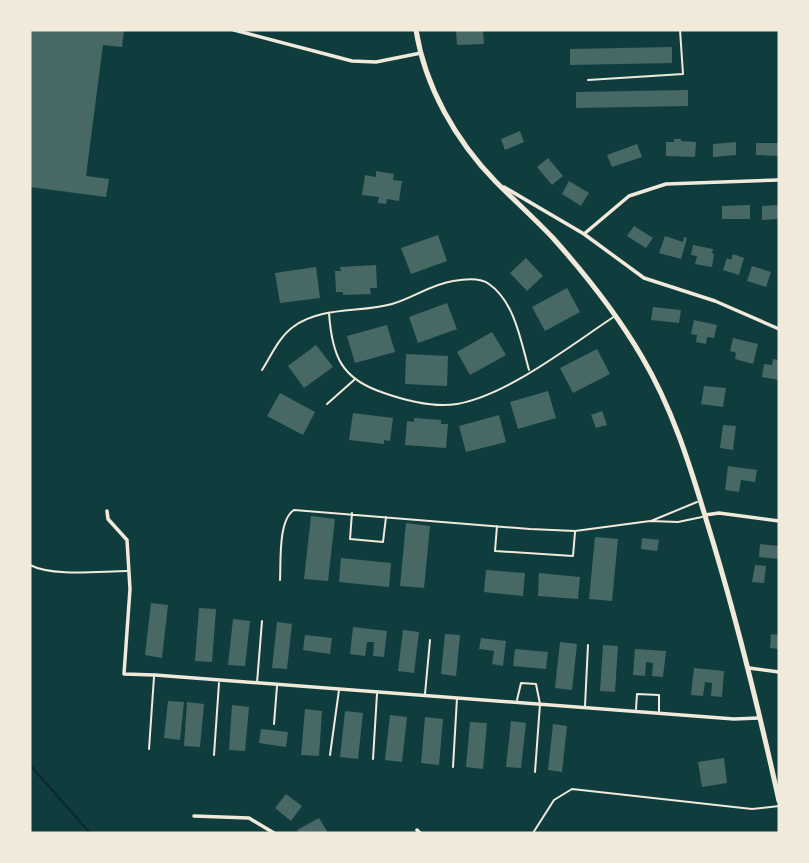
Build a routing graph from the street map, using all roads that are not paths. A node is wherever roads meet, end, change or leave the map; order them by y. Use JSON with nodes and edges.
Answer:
{"nodes":[{"id":1,"x":234,"y":30,"type":"edge"},
{"id":2,"x":416,"y":30,"type":"edge"},
{"id":3,"x":680,"y":30,"type":"edge"},
{"id":4,"x":421,"y":53,"type":"junction"},
{"id":5,"x":588,"y":80,"type":"dead end"},
{"id":6,"x":779,"y":180,"type":"edge"},
{"id":7,"x":496,"y":182,"type":"junction"},
{"id":8,"x":584,"y":234,"type":"junction"},
{"id":9,"x":329,"y":313,"type":"junction"},
{"id":10,"x":616,"y":316,"type":"junction"},
{"id":11,"x":779,"y":329,"type":"edge"},
{"id":12,"x":262,"y":370,"type":"dead end"},
{"id":13,"x":529,"y":372,"type":"junction"},
{"id":14,"x":355,"y":379,"type":"junction"},
{"id":15,"x":327,"y":404,"type":"dead end"},
{"id":16,"x":701,"y":500,"type":"junction"},
{"id":17,"x":107,"y":511,"type":"dead end"},
{"id":18,"x":352,"y":513,"type":"junction"},
{"id":19,"x":705,"y":515,"type":"junction"},
{"id":20,"x":386,"y":516,"type":"junction"},
{"id":21,"x":650,"y":521,"type":"junction"},
{"id":22,"x":779,"y":521,"type":"edge"},
{"id":23,"x":497,"y":526,"type":"junction"},
{"id":24,"x":575,"y":531,"type":"junction"},
{"id":25,"x":30,"y":565,"type":"edge"},
{"id":26,"x":128,"y":571,"type":"junction"},
{"id":27,"x":280,"y":580,"type":"dead end"},
{"id":28,"x":262,"y":621,"type":"dead end"},
{"id":29,"x":430,"y":640,"type":"dead end"},
{"id":30,"x":588,"y":645,"type":"dead end"},
{"id":31,"x":749,"y":668,"type":"junction"},
{"id":32,"x":779,"y":672,"type":"edge"},
{"id":33,"x":155,"y":675,"type":"junction"},
{"id":34,"x":220,"y":680,"type":"junction"},
{"id":35,"x":257,"y":683,"type":"junction"},
{"id":36,"x":277,"y":684,"type":"junction"},
{"id":37,"x":340,"y":690,"type":"junction"},
{"id":38,"x":377,"y":692,"type":"junction"},
{"id":39,"x":425,"y":695,"type":"junction"},
{"id":40,"x":457,"y":698,"type":"junction"},
{"id":41,"x":516,"y":702,"type":"junction"},
{"id":42,"x":540,"y":704,"type":"junction"},
{"id":43,"x":584,"y":707,"type":"junction"},
{"id":44,"x":636,"y":711,"type":"junction"},
{"id":45,"x":659,"y":713,"type":"junction"},
{"id":46,"x":761,"y":718,"type":"junction"},
{"id":47,"x":274,"y":724,"type":"dead end"},
{"id":48,"x":149,"y":750,"type":"dead end"},
{"id":49,"x":214,"y":755,"type":"dead end"},
{"id":50,"x":330,"y":755,"type":"dead end"},
{"id":51,"x":373,"y":759,"type":"dead end"},
{"id":52,"x":453,"y":767,"type":"dead end"},
{"id":53,"x":535,"y":772,"type":"dead end"},
{"id":54,"x":779,"y":801,"type":"edge"},
{"id":55,"x":779,"y":806,"type":"edge"},
{"id":56,"x":194,"y":817,"type":"dead end"},
{"id":57,"x":274,"y":833,"type":"edge"},
{"id":58,"x":533,"y":833,"type":"edge"}],
"edges":[{"from":1,"to":4,"type":"street"},
{"from":2,"to":4,"type":"main road"},
{"from":3,"to":5,"type":"lane"},
{"from":4,"to":7,"type":"main road"},
{"from":6,"to":8,"type":"street"},
{"from":7,"to":8,"type":"street"},
{"from":7,"to":10,"type":"main road"},
{"from":8,"to":11,"type":"street"},
{"from":9,"to":12,"type":"lane"},
{"from":9,"to":13,"type":"lane"},
{"from":9,"to":14,"type":"lane"},
{"from":10,"to":13,"type":"lane"},
{"from":10,"to":16,"type":"main road"},
{"from":13,"to":14,"type":"lane"},
{"from":14,"to":15,"type":"lane"},
{"from":16,"to":19,"type":"main road"},
{"from":16,"to":21,"type":"lane"},
{"from":17,"to":26,"type":"street"},
{"from":18,"to":20,"type":"lane"},
{"from":18,"to":20,"type":"lane"},
{"from":18,"to":27,"type":"lane"},
{"from":19,"to":21,"type":"lane"},
{"from":19,"to":22,"type":"street"},
{"from":19,"to":31,"type":"main road"},
{"from":20,"to":23,"type":"lane"},
{"from":21,"to":24,"type":"lane"},
{"from":23,"to":24,"type":"lane"},
{"from":23,"to":24,"type":"lane"},
{"from":25,"to":26,"type":"lane"},
{"from":26,"to":33,"type":"street"},
{"from":28,"to":35,"type":"lane"},
{"from":29,"to":39,"type":"lane"},
{"from":30,"to":43,"type":"lane"},
{"from":31,"to":32,"type":"street"},
{"from":31,"to":46,"type":"main road"},
{"from":33,"to":34,"type":"street"},
{"from":33,"to":48,"type":"lane"},
{"from":34,"to":35,"type":"street"},
{"from":34,"to":49,"type":"lane"},
{"from":35,"to":36,"type":"street"},
{"from":36,"to":37,"type":"street"},
{"from":36,"to":47,"type":"lane"},
{"from":37,"to":38,"type":"street"},
{"from":37,"to":50,"type":"lane"},
{"from":38,"to":39,"type":"street"},
{"from":38,"to":51,"type":"lane"},
{"from":39,"to":40,"type":"street"},
{"from":40,"to":41,"type":"street"},
{"from":40,"to":52,"type":"lane"},
{"from":41,"to":42,"type":"street"},
{"from":41,"to":42,"type":"lane"},
{"from":42,"to":43,"type":"street"},
{"from":42,"to":53,"type":"lane"},
{"from":43,"to":44,"type":"street"},
{"from":44,"to":45,"type":"street"},
{"from":44,"to":45,"type":"lane"},
{"from":45,"to":46,"type":"street"},
{"from":46,"to":54,"type":"main road"},
{"from":55,"to":58,"type":"lane"},
{"from":56,"to":57,"type":"street"}]}
